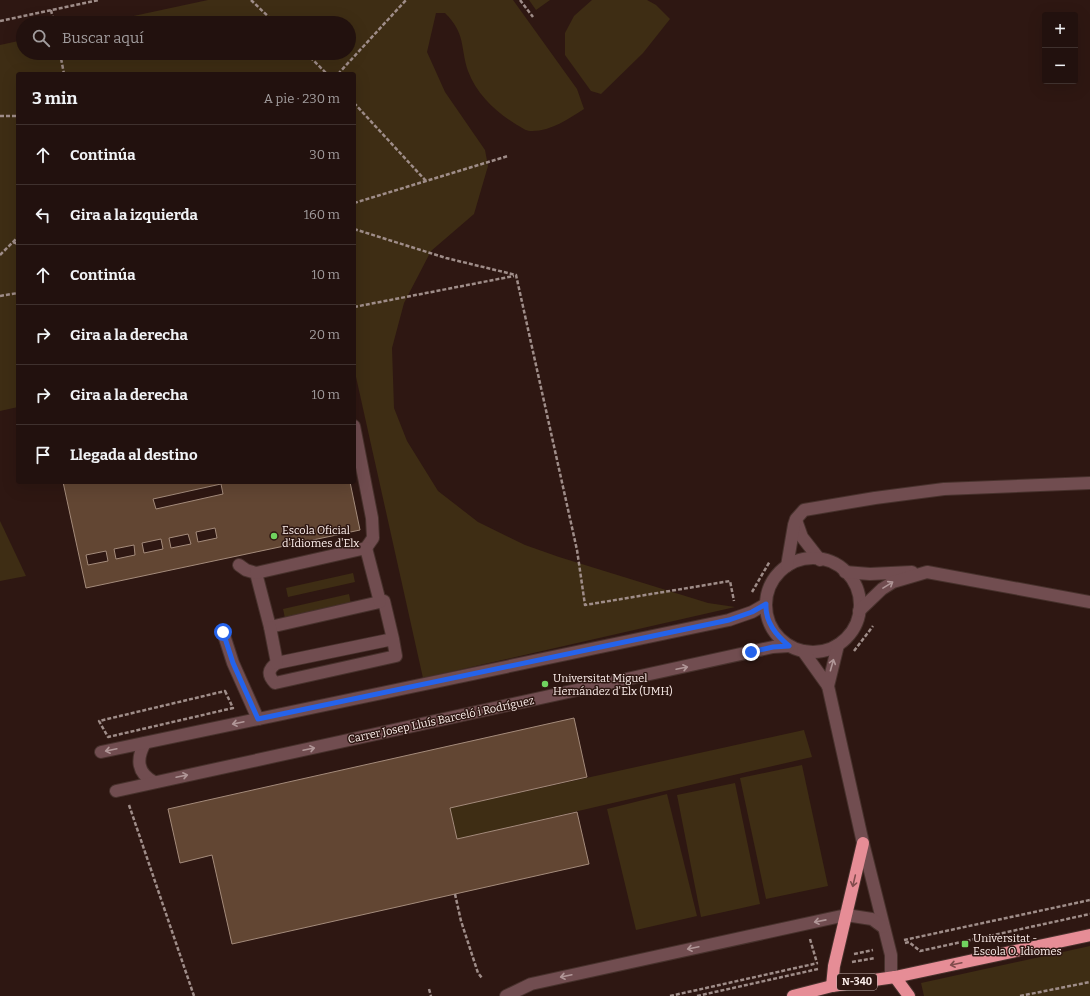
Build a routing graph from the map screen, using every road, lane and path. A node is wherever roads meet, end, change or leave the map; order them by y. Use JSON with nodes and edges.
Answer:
{"nodes":[{"id":1,"x":99,"y":0,"type":"edge"},
{"id":2,"x":251,"y":0,"type":"edge"},
{"id":3,"x":406,"y":0,"type":"edge"},
{"id":4,"x":520,"y":0,"type":"edge"},
{"id":5,"x":52,"y":10,"type":"junction"},
{"id":6,"x":24,"y":16,"type":"edge"},
{"id":7,"x":53,"y":16,"type":"edge"},
{"id":8,"x":268,"y":16,"type":"edge"},
{"id":9,"x":533,"y":17,"type":"dead end"},
{"id":10,"x":16,"y":18,"type":"edge"},
{"id":11,"x":0,"y":21,"type":"edge"},
{"id":12,"x":356,"y":54,"type":"edge"},
{"id":13,"x":61,"y":60,"type":"edge"},
{"id":14,"x":313,"y":60,"type":"edge"},
{"id":15,"x":351,"y":60,"type":"edge"},
{"id":16,"x":64,"y":72,"type":"edge"},
{"id":17,"x":325,"y":72,"type":"edge"},
{"id":18,"x":340,"y":72,"type":"edge"},
{"id":19,"x":356,"y":106,"type":"edge"},
{"id":20,"x":0,"y":116,"type":"edge"},
{"id":21,"x":16,"y":116,"type":"edge"},
{"id":22,"x":508,"y":156,"type":"dead end"},
{"id":23,"x":426,"y":181,"type":"junction"},
{"id":24,"x":356,"y":202,"type":"edge"},
{"id":25,"x":356,"y":230,"type":"edge"},
{"id":26,"x":16,"y":239,"type":"edge"},
{"id":27,"x":13,"y":242,"type":"junction"},
{"id":28,"x":16,"y":243,"type":"edge"},
{"id":29,"x":0,"y":255,"type":"edge"},
{"id":30,"x":516,"y":275,"type":"junction"},
{"id":31,"x":16,"y":293,"type":"edge"},
{"id":32,"x":0,"y":296,"type":"edge"},
{"id":33,"x":356,"y":307,"type":"edge"},
{"id":34,"x":356,"y":436,"type":"edge"},
{"id":35,"x":1090,"y":483,"type":"edge"},
{"id":36,"x":796,"y":519,"type":"junction"},
{"id":37,"x":366,"y":548,"type":"junction"},
{"id":38,"x":773,"y":555,"type":"dead end"},
{"id":39,"x":820,"y":560,"type":"junction"},
{"id":40,"x":239,"y":565,"type":"dead end"},
{"id":41,"x":787,"y":566,"type":"junction"},
{"id":42,"x":845,"y":572,"type":"junction"},
{"id":43,"x":931,"y":572,"type":"junction"},
{"id":44,"x":256,"y":573,"type":"junction"},
{"id":45,"x":749,"y":599,"type":"dead end"},
{"id":46,"x":380,"y":602,"type":"junction"},
{"id":47,"x":1090,"y":602,"type":"edge"},
{"id":48,"x":766,"y":604,"type":"junction"},
{"id":49,"x":735,"y":607,"type":"dead end"},
{"id":50,"x":859,"y":611,"type":"junction"},
{"id":51,"x":270,"y":627,"type":"junction"},
{"id":52,"x":223,"y":632,"type":"dead end"},
{"id":53,"x":393,"y":639,"type":"junction"},
{"id":54,"x":838,"y":644,"type":"junction"},
{"id":55,"x":789,"y":646,"type":"junction"},
{"id":56,"x":803,"y":651,"type":"junction"},
{"id":57,"x":277,"y":663,"type":"junction"},
{"id":58,"x":828,"y":686,"type":"junction"},
{"id":59,"x":232,"y":708,"type":"joint"},
{"id":60,"x":258,"y":719,"type":"junction"},
{"id":61,"x":145,"y":743,"type":"junction"},
{"id":62,"x":100,"y":752,"type":"dead end"},
{"id":63,"x":154,"y":782,"type":"junction"},
{"id":64,"x":116,"y":791,"type":"dead end"},
{"id":65,"x":127,"y":799,"type":"dead end"},
{"id":66,"x":863,"y":843,"type":"junction"},
{"id":67,"x":455,"y":894,"type":"dead end"},
{"id":68,"x":1090,"y":900,"type":"edge"},
{"id":69,"x":846,"y":916,"type":"junction"},
{"id":70,"x":883,"y":927,"type":"junction"},
{"id":71,"x":1090,"y":935,"type":"edge"},
{"id":72,"x":810,"y":936,"type":"dead end"},
{"id":73,"x":917,"y":938,"type":"dead end"},
{"id":74,"x":891,"y":955,"type":"junction"},
{"id":75,"x":850,"y":963,"type":"dead end"},
{"id":76,"x":893,"y":977,"type":"junction"},
{"id":77,"x":482,"y":978,"type":"dead end"},
{"id":78,"x":1090,"y":982,"type":"edge"},
{"id":79,"x":832,"y":986,"type":"junction"},
{"id":80,"x":429,"y":989,"type":"dead end"},
{"id":81,"x":818,"y":993,"type":"edge"},
{"id":82,"x":194,"y":996,"type":"edge"},
{"id":83,"x":431,"y":996,"type":"edge"},
{"id":84,"x":506,"y":996,"type":"edge"},
{"id":85,"x":697,"y":996,"type":"edge"},
{"id":86,"x":793,"y":996,"type":"edge"},
{"id":87,"x":909,"y":996,"type":"edge"},
{"id":88,"x":1020,"y":996,"type":"edge"}],
"edges":[{"from":1,"to":5,"type":"path"},
{"from":2,"to":8,"type":"path"},
{"from":3,"to":12,"type":"path"},
{"from":4,"to":9,"type":"path"},
{"from":5,"to":6,"type":"path"},
{"from":5,"to":7,"type":"path"},
{"from":10,"to":11,"type":"path"},
{"from":13,"to":16,"type":"path"},
{"from":14,"to":17,"type":"path"},
{"from":15,"to":18,"type":"path"},
{"from":19,"to":23,"type":"path"},
{"from":20,"to":21,"type":"path"},
{"from":22,"to":23,"type":"path"},
{"from":23,"to":24,"type":"path"},
{"from":25,"to":30,"type":"path"},
{"from":26,"to":27,"type":"path"},
{"from":27,"to":28,"type":"path"},
{"from":27,"to":29,"type":"path"},
{"from":30,"to":33,"type":"path"},
{"from":30,"to":49,"type":"path"},
{"from":31,"to":32,"type":"path"},
{"from":34,"to":37,"type":"street"},
{"from":35,"to":36,"type":"street"},
{"from":36,"to":39,"type":"street"},
{"from":36,"to":41,"type":"street"},
{"from":37,"to":44,"type":"street"},
{"from":37,"to":46,"type":"street"},
{"from":38,"to":45,"type":"path"},
{"from":39,"to":41,"type":"street","name":"Carrer Josep Lluís Barceló i Rodríguez"},
{"from":39,"to":42,"type":"street","name":"Carrer Josep Lluís Barceló i Rodríguez"},
{"from":40,"to":44,"type":"street"},
{"from":41,"to":48,"type":"street","name":"Carrer Josep Lluís Barceló i Rodríguez"},
{"from":42,"to":43,"type":"street"},
{"from":42,"to":50,"type":"street","name":"Carrer Josep Lluís Barceló i Rodríguez"},
{"from":43,"to":47,"type":"street"},
{"from":50,"to":43,"type":"street","one_way":true},
{"from":44,"to":51,"type":"street"},
{"from":46,"to":51,"type":"street"},
{"from":46,"to":53,"type":"street"},
{"from":48,"to":55,"type":"street","name":"Carrer Josep Lluís Barceló i Rodríguez"},
{"from":48,"to":60,"type":"street"},
{"from":50,"to":54,"type":"street","name":"Carrer Josep Lluís Barceló i Rodríguez"},
{"from":51,"to":57,"type":"street"},
{"from":52,"to":60,"type":"street"},
{"from":53,"to":57,"type":"street"},
{"from":53,"to":57,"type":"street"},
{"from":54,"to":56,"type":"street","name":"Carrer Josep Lluís Barceló i Rodríguez"},
{"from":58,"to":54,"type":"street","one_way":true},
{"from":55,"to":56,"type":"street","name":"Carrer Josep Lluís Barceló i Rodríguez"},
{"from":63,"to":55,"type":"street","name":"Carrer Josep Lluís Barceló i Rodríguez","one_way":true},
{"from":56,"to":58,"type":"street"},
{"from":58,"to":66,"type":"street"},
{"from":59,"to":59,"type":"path"},
{"from":60,"to":61,"type":"street","one_way":true},
{"from":61,"to":62,"type":"street","one_way":true},
{"from":61,"to":63,"type":"street"},
{"from":63,"to":64,"type":"street","name":"Carrer Josep Lluís Barceló i Rodríguez"},
{"from":65,"to":82,"type":"path"},
{"from":66,"to":69,"type":"highway","one_way":true},
{"from":66,"to":70,"type":"street"},
{"from":67,"to":77,"type":"path"},
{"from":68,"to":73,"type":"path"},
{"from":69,"to":70,"type":"street"},
{"from":69,"to":79,"type":"highway"},
{"from":69,"to":84,"type":"street","one_way":true},
{"from":70,"to":74,"type":"street"},
{"from":71,"to":76,"type":"highway","number":"N-340","one_way":true},
{"from":72,"to":85,"type":"path"},
{"from":74,"to":75,"type":"path"},
{"from":74,"to":76,"type":"street"},
{"from":76,"to":79,"type":"highway","number":"N-340"},
{"from":76,"to":87,"type":"highway"},
{"from":78,"to":88,"type":"path"},
{"from":79,"to":81,"type":"highway","number":"N-340"},
{"from":80,"to":83,"type":"path"},
{"from":81,"to":86,"type":"highway","number":"N-340"}]}
